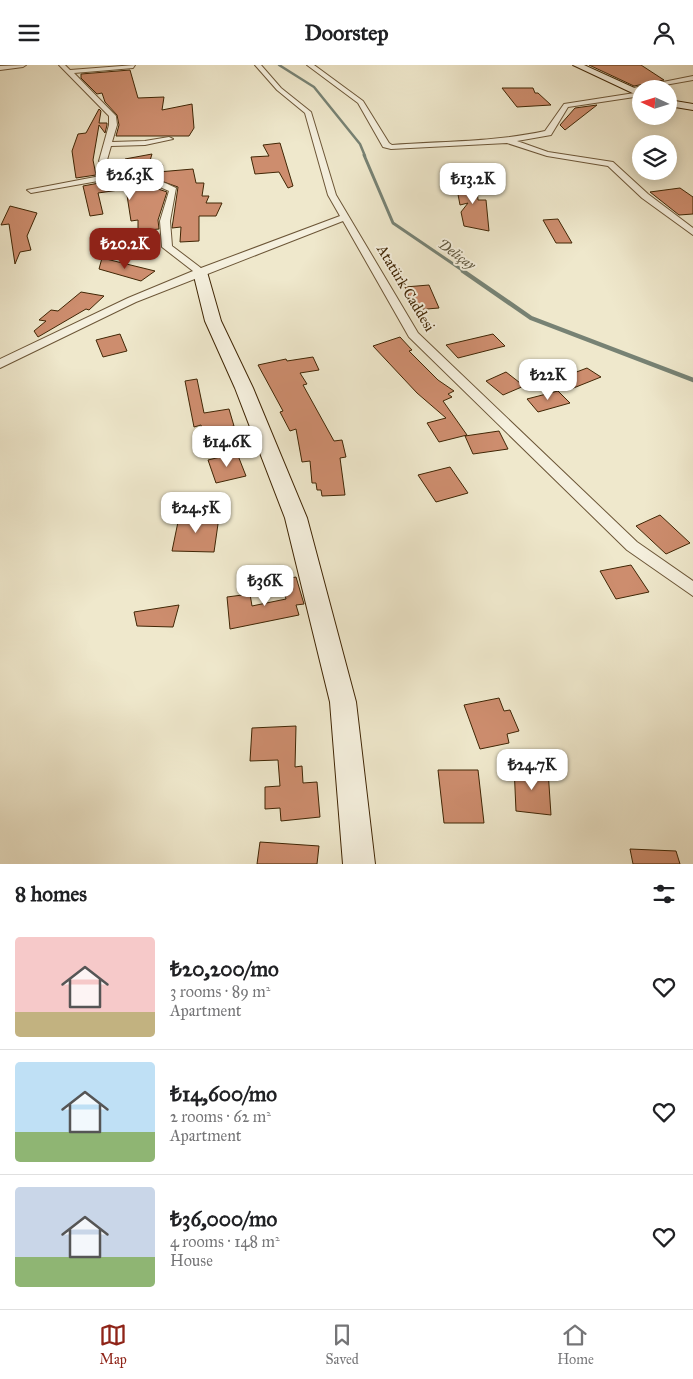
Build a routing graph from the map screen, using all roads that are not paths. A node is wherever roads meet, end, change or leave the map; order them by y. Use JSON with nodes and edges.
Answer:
{"nodes":[{"id":1,"x":23,"y":65,"type":"edge"},
{"id":2,"x":62,"y":65,"type":"edge"},
{"id":3,"x":258,"y":65,"type":"edge"},
{"id":4,"x":310,"y":65,"type":"edge"},
{"id":5,"x":577,"y":65,"type":"edge"},
{"id":6,"x":133,"y":66,"type":"dead end"},
{"id":7,"x":0,"y":68,"type":"edge"},
{"id":8,"x":69,"y":72,"type":"junction"},
{"id":9,"x":693,"y":77,"type":"edge"},
{"id":10,"x":631,"y":89,"type":"joint"},
{"id":11,"x":632,"y":95,"type":"edge"},
{"id":12,"x":678,"y":104,"type":"edge"},
{"id":13,"x":693,"y":107,"type":"edge"},
{"id":14,"x":169,"y":139,"type":"dead end"},
{"id":15,"x":506,"y":140,"type":"junction"},
{"id":16,"x":108,"y":144,"type":"junction"},
{"id":17,"x":124,"y":174,"type":"junction"},
{"id":18,"x":31,"y":190,"type":"dead end"},
{"id":19,"x":346,"y":217,"type":"junction"},
{"id":20,"x":693,"y":232,"type":"edge"},
{"id":21,"x":200,"y":272,"type":"junction"},
{"id":22,"x":0,"y":354,"type":"edge"},
{"id":23,"x":15,"y":357,"type":"junction"},
{"id":24,"x":0,"y":363,"type":"edge"},
{"id":25,"x":693,"y":590,"type":"edge"},
{"id":26,"x":359,"y":864,"type":"edge"}],
"edges":[{"from":1,"to":7,"type":"street"},
{"from":2,"to":8,"type":"street"},
{"from":3,"to":19,"type":"street","name":"Atatürk Caddesi"},
{"from":4,"to":15,"type":"street"},
{"from":5,"to":10,"type":"street"},
{"from":6,"to":8,"type":"street"},
{"from":8,"to":16,"type":"street"},
{"from":9,"to":10,"type":"street"},
{"from":11,"to":15,"type":"street"},
{"from":12,"to":13,"type":"street"},
{"from":14,"to":16,"type":"street"},
{"from":15,"to":20,"type":"street"},
{"from":16,"to":17,"type":"street"},
{"from":17,"to":18,"type":"street"},
{"from":17,"to":21,"type":"street"},
{"from":19,"to":21,"type":"street"},
{"from":19,"to":25,"type":"street","name":"Atatürk Caddesi"},
{"from":21,"to":23,"type":"street"},
{"from":21,"to":26,"type":"street"},
{"from":22,"to":23,"type":"street"},
{"from":23,"to":24,"type":"street"}]}
